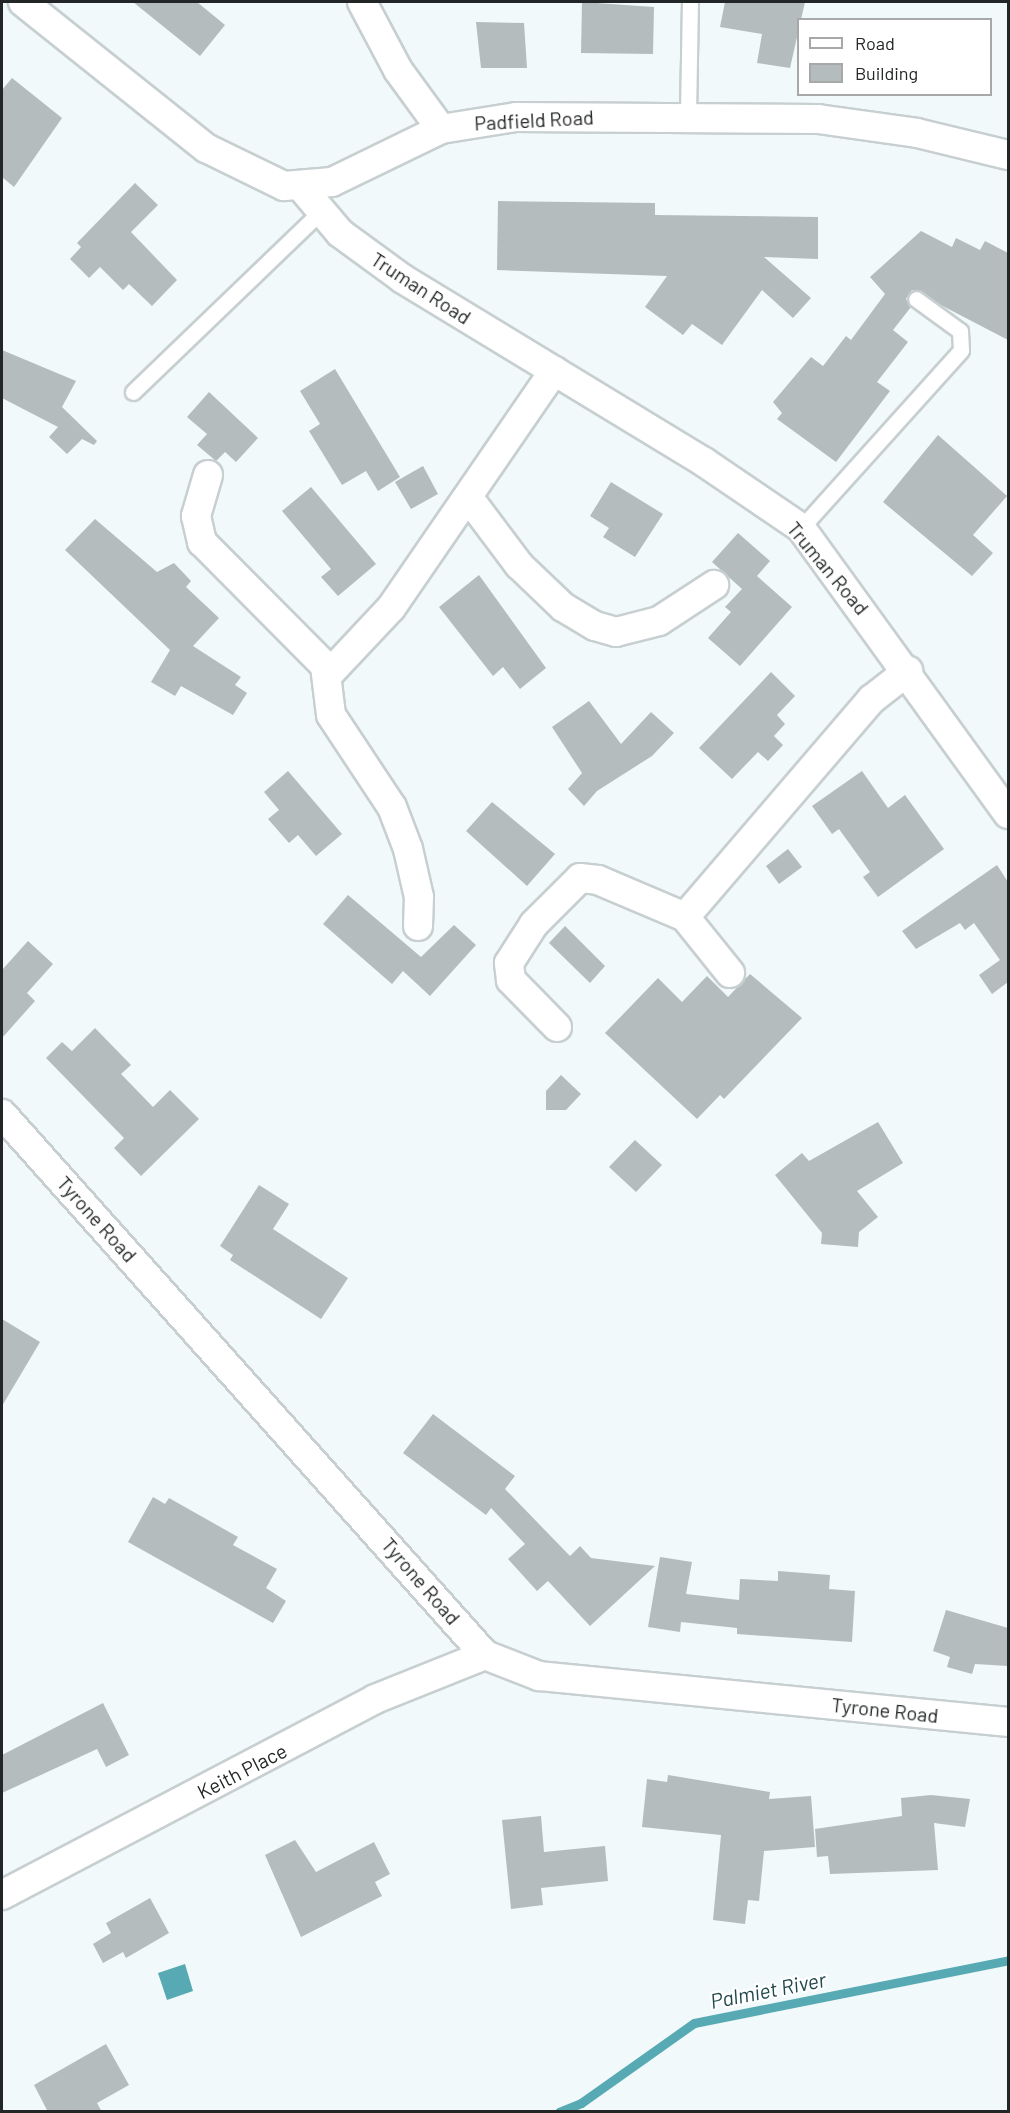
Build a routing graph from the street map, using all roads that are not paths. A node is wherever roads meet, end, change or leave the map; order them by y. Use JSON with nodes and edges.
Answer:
{"nodes":[{"id":1,"x":23,"y":2,"type":"edge"},
{"id":2,"x":362,"y":2,"type":"edge"},
{"id":3,"x":690,"y":2,"type":"edge"},
{"id":4,"x":688,"y":115,"type":"junction"},
{"id":5,"x":441,"y":129,"type":"junction"},
{"id":6,"x":1008,"y":155,"type":"edge"},
{"id":7,"x":302,"y":188,"type":"junction"},
{"id":8,"x":321,"y":211,"type":"junction"},
{"id":9,"x":916,"y":299,"type":"dead end"},
{"id":10,"x":554,"y":371,"type":"junction"},
{"id":11,"x":133,"y":392,"type":"dead end"},
{"id":12,"x":208,"y":475,"type":"dead end"},
{"id":13,"x":468,"y":497,"type":"junction"},
{"id":14,"x":801,"y":528,"type":"junction"},
{"id":15,"x":714,"y":585,"type":"dead end"},
{"id":16,"x":908,"y":670,"type":"junction"},
{"id":17,"x":328,"y":675,"type":"junction"},
{"id":18,"x":1008,"y":814,"type":"edge"},
{"id":19,"x":685,"y":917,"type":"junction"},
{"id":20,"x":418,"y":926,"type":"dead end"},
{"id":21,"x":730,"y":973,"type":"dead end"},
{"id":22,"x":557,"y":1026,"type":"dead end"},
{"id":23,"x":2,"y":1114,"type":"edge"},
{"id":24,"x":485,"y":1654,"type":"junction"},
{"id":25,"x":1008,"y":1722,"type":"edge"},
{"id":26,"x":2,"y":1895,"type":"edge"}],
"edges":[{"from":1,"to":7,"type":"street","name":"Padfield Road"},
{"from":2,"to":5,"type":"street"},
{"from":3,"to":4,"type":"lane"},
{"from":4,"to":5,"type":"street","name":"Padfield Road"},
{"from":4,"to":6,"type":"street","name":"Padfield Road"},
{"from":5,"to":7,"type":"street","name":"Padfield Road"},
{"from":7,"to":8,"type":"street","name":"Truman Road"},
{"from":8,"to":10,"type":"street","name":"Truman Road"},
{"from":8,"to":11,"type":"lane"},
{"from":9,"to":14,"type":"lane"},
{"from":10,"to":13,"type":"street"},
{"from":10,"to":14,"type":"street","name":"Truman Road"},
{"from":12,"to":17,"type":"street"},
{"from":13,"to":15,"type":"street"},
{"from":13,"to":17,"type":"street"},
{"from":14,"to":16,"type":"street","name":"Truman Road"},
{"from":16,"to":18,"type":"street","name":"Truman Road"},
{"from":16,"to":19,"type":"street"},
{"from":17,"to":20,"type":"street"},
{"from":19,"to":21,"type":"street"},
{"from":19,"to":22,"type":"street"},
{"from":23,"to":24,"type":"street","name":"Tyrone Road"},
{"from":24,"to":25,"type":"street","name":"Tyrone Road"},
{"from":24,"to":26,"type":"street","name":"Keith Place"}]}
